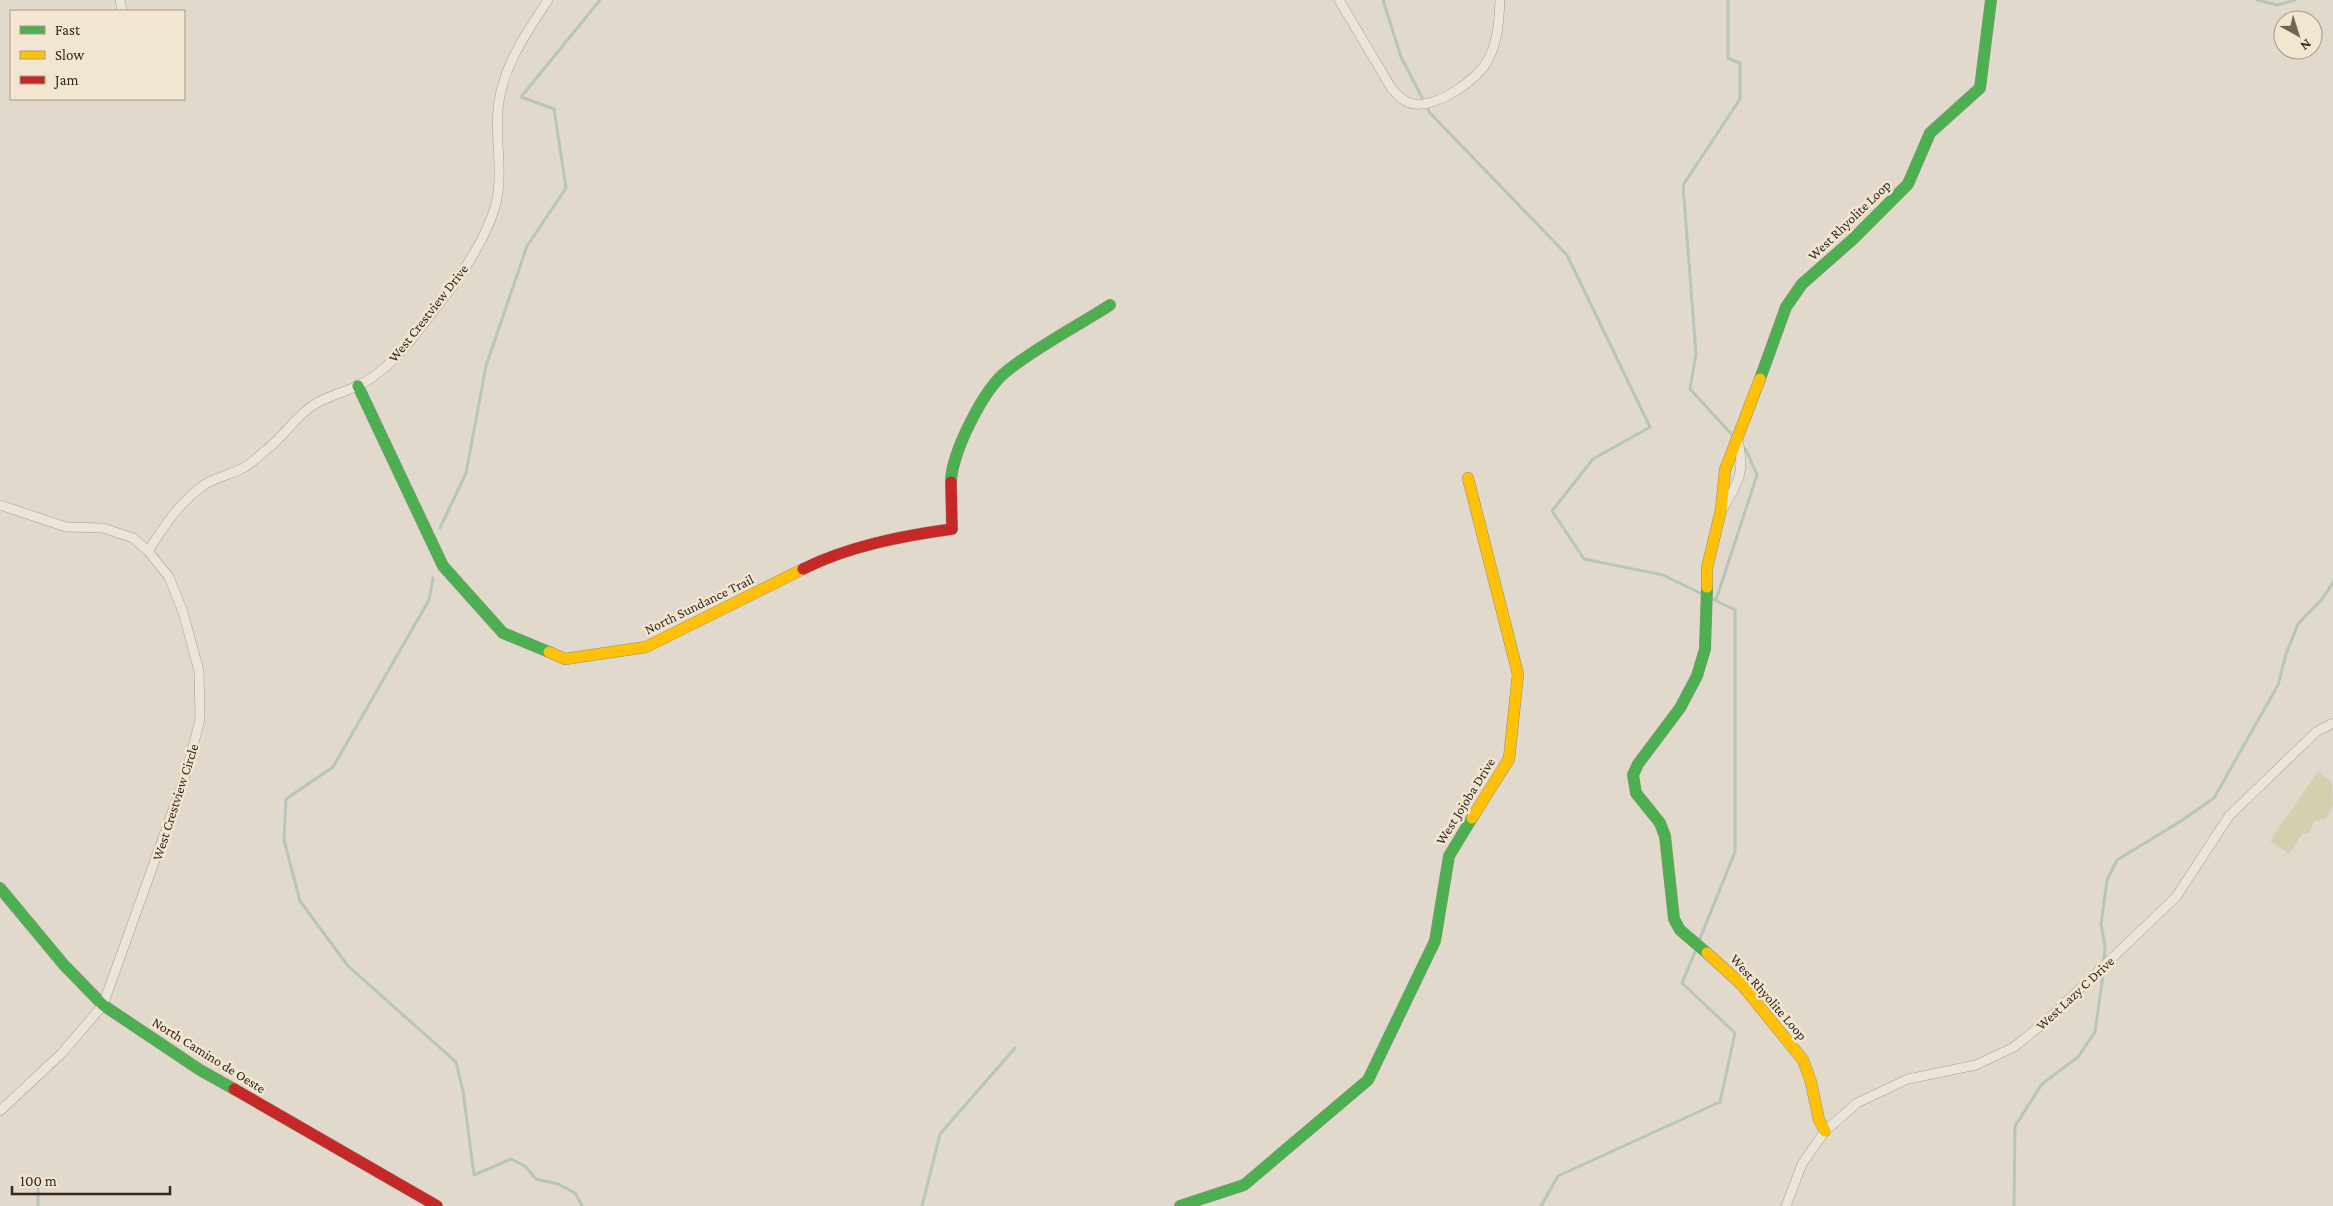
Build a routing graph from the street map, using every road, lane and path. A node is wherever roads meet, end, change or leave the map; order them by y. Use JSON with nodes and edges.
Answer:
{"nodes":[{"id":1,"x":548,"y":0,"type":"edge"},
{"id":2,"x":1338,"y":0,"type":"edge"},
{"id":3,"x":1500,"y":0,"type":"edge"},
{"id":4,"x":1991,"y":0,"type":"edge"},
{"id":5,"x":1110,"y":305,"type":"dead end"},
{"id":6,"x":358,"y":386,"type":"junction"},
{"id":7,"x":1738,"y":441,"type":"junction"},
{"id":8,"x":1468,"y":478,"type":"dead end"},
{"id":9,"x":0,"y":505,"type":"edge"},
{"id":10,"x":1721,"y":510,"type":"junction"},
{"id":11,"x":148,"y":551,"type":"junction"},
{"id":12,"x":2333,"y":723,"type":"edge"},
{"id":13,"x":0,"y":888,"type":"edge"},
{"id":14,"x":104,"y":1005,"type":"junction"},
{"id":15,"x":0,"y":1111,"type":"edge"},
{"id":16,"x":1824,"y":1131,"type":"junction"},
{"id":17,"x":437,"y":1206,"type":"edge"},
{"id":18,"x":1180,"y":1206,"type":"edge"},
{"id":19,"x":1786,"y":1206,"type":"edge"}],
"edges":[{"from":1,"to":6,"type":"street","name":"West Crestview Drive"},
{"from":2,"to":3,"type":"street"},
{"from":4,"to":7,"type":"street","name":"West Rhyolite Loop"},
{"from":5,"to":6,"type":"street","name":"North Sundance Trail"},
{"from":6,"to":11,"type":"street","name":"West Crestview Drive"},
{"from":7,"to":10,"type":"street","name":"West Rhyolite Loop"},
{"from":7,"to":10,"type":"street","name":"West Rhyolite Loop"},
{"from":8,"to":18,"type":"street","name":"West Jojoba Drive"},
{"from":9,"to":11,"type":"street","name":"West Crestview Circle"},
{"from":10,"to":16,"type":"street","name":"West Rhyolite Loop"},
{"from":11,"to":14,"type":"street","name":"West Crestview Circle"},
{"from":12,"to":16,"type":"street","name":"West Lazy C Drive"},
{"from":13,"to":14,"type":"street","name":"North Camino de Oeste"},
{"from":14,"to":15,"type":"street","name":"West Crestview Circle"},
{"from":14,"to":17,"type":"street","name":"North Camino de Oeste"},
{"from":16,"to":19,"type":"street","name":"West Lazy C Drive"}]}
